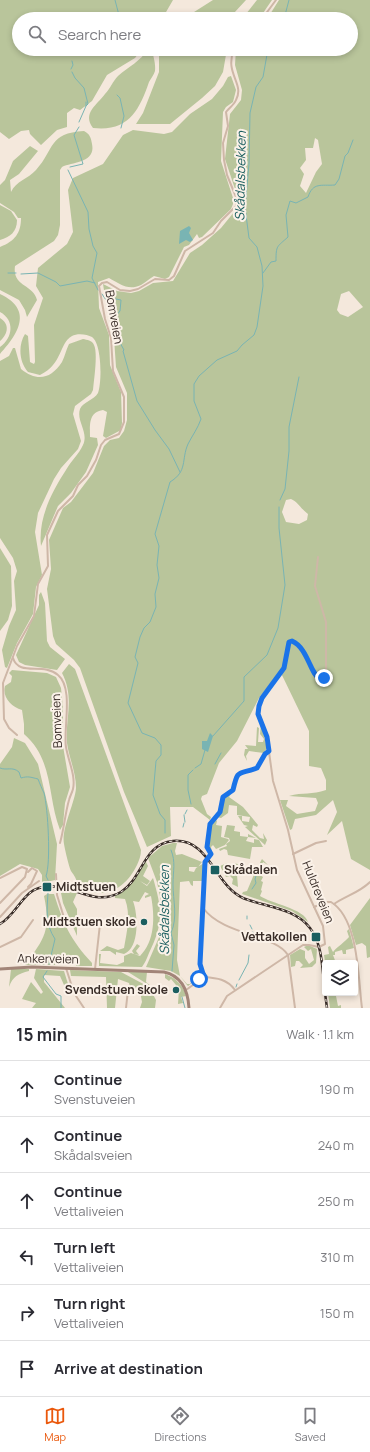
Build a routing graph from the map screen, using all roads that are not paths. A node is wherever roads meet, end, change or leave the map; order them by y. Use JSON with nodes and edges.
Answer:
{"nodes":[{"id":1,"x":276,"y":0,"type":"edge"},
{"id":2,"x":267,"y":12,"type":"edge"},
{"id":3,"x":233,"y":56,"type":"edge"},
{"id":4,"x":318,"y":557,"type":"dead end"},
{"id":5,"x":13,"y":658,"type":"junction"},
{"id":6,"x":17,"y":735,"type":"dead end"},
{"id":7,"x":269,"y":751,"type":"junction"},
{"id":8,"x":326,"y":841,"type":"dead end"},
{"id":9,"x":60,"y":843,"type":"dead end"},
{"id":10,"x":293,"y":854,"type":"junction"},
{"id":11,"x":28,"y":872,"type":"junction"},
{"id":12,"x":56,"y":874,"type":"dead end"},
{"id":13,"x":0,"y":878,"type":"edge"},
{"id":14,"x":38,"y":881,"type":"dead end"},
{"id":15,"x":370,"y":882,"type":"edge"},
{"id":16,"x":22,"y":893,"type":"junction"},
{"id":17,"x":0,"y":902,"type":"edge"},
{"id":18,"x":334,"y":904,"type":"junction"},
{"id":19,"x":314,"y":907,"type":"junction"},
{"id":20,"x":203,"y":908,"type":"junction"},
{"id":21,"x":0,"y":917,"type":"edge"},
{"id":22,"x":99,"y":918,"type":"dead end"},
{"id":23,"x":33,"y":920,"type":"dead end"},
{"id":24,"x":66,"y":924,"type":"dead end"},
{"id":25,"x":0,"y":947,"type":"edge"},
{"id":26,"x":288,"y":955,"type":"junction"},
{"id":27,"x":66,"y":968,"type":"junction"},
{"id":28,"x":0,"y":969,"type":"edge"},
{"id":29,"x":95,"y":969,"type":"junction"},
{"id":30,"x":204,"y":977,"type":"junction"},
{"id":31,"x":128,"y":990,"type":"dead end"},
{"id":32,"x":186,"y":990,"type":"junction"},
{"id":33,"x":235,"y":990,"type":"junction"},
{"id":34,"x":84,"y":1008,"type":"edge"},
{"id":35,"x":126,"y":1008,"type":"edge"},
{"id":36,"x":189,"y":1008,"type":"edge"},
{"id":37,"x":220,"y":1008,"type":"edge"},
{"id":38,"x":295,"y":1008,"type":"edge"},
{"id":39,"x":362,"y":1008,"type":"edge"}],
"edges":[{"from":1,"to":2,"type":"street"},
{"from":3,"to":5,"type":"street","name":"Bomveien"},
{"from":4,"to":7,"type":"street","name":"Huldreveien"},
{"from":5,"to":6,"type":"street","name":"Bomveien"},
{"from":5,"to":9,"type":"street","name":"Bomveien"},
{"from":7,"to":10,"type":"street","name":"Huldreveien"},
{"from":7,"to":20,"type":"street"},
{"from":8,"to":10,"type":"street","name":"Huldreveien"},
{"from":10,"to":19,"type":"street","name":"Huldreveien"},
{"from":11,"to":13,"type":"street"},
{"from":11,"to":16,"type":"street"},
{"from":11,"to":17,"type":"street"},
{"from":12,"to":24,"type":"street"},
{"from":14,"to":16,"type":"street"},
{"from":15,"to":18,"type":"street"},
{"from":16,"to":21,"type":"street"},
{"from":18,"to":19,"type":"street"},
{"from":18,"to":39,"type":"street"},
{"from":19,"to":26,"type":"street","name":"Huldreveien"},
{"from":20,"to":26,"type":"street"},
{"from":20,"to":30,"type":"street"},
{"from":22,"to":29,"type":"street"},
{"from":23,"to":25,"type":"street"},
{"from":26,"to":33,"type":"street"},
{"from":26,"to":38,"type":"street"},
{"from":27,"to":28,"type":"main road","name":"Ankerveien"},
{"from":27,"to":29,"type":"main road","name":"Ankerveien"},
{"from":27,"to":34,"type":"street"},
{"from":29,"to":32,"type":"main road","name":"Ankerveien"},
{"from":30,"to":32,"type":"street"},
{"from":30,"to":33,"type":"street"},
{"from":31,"to":35,"type":"street"},
{"from":32,"to":36,"type":"main road"},
{"from":33,"to":37,"type":"street"}]}
